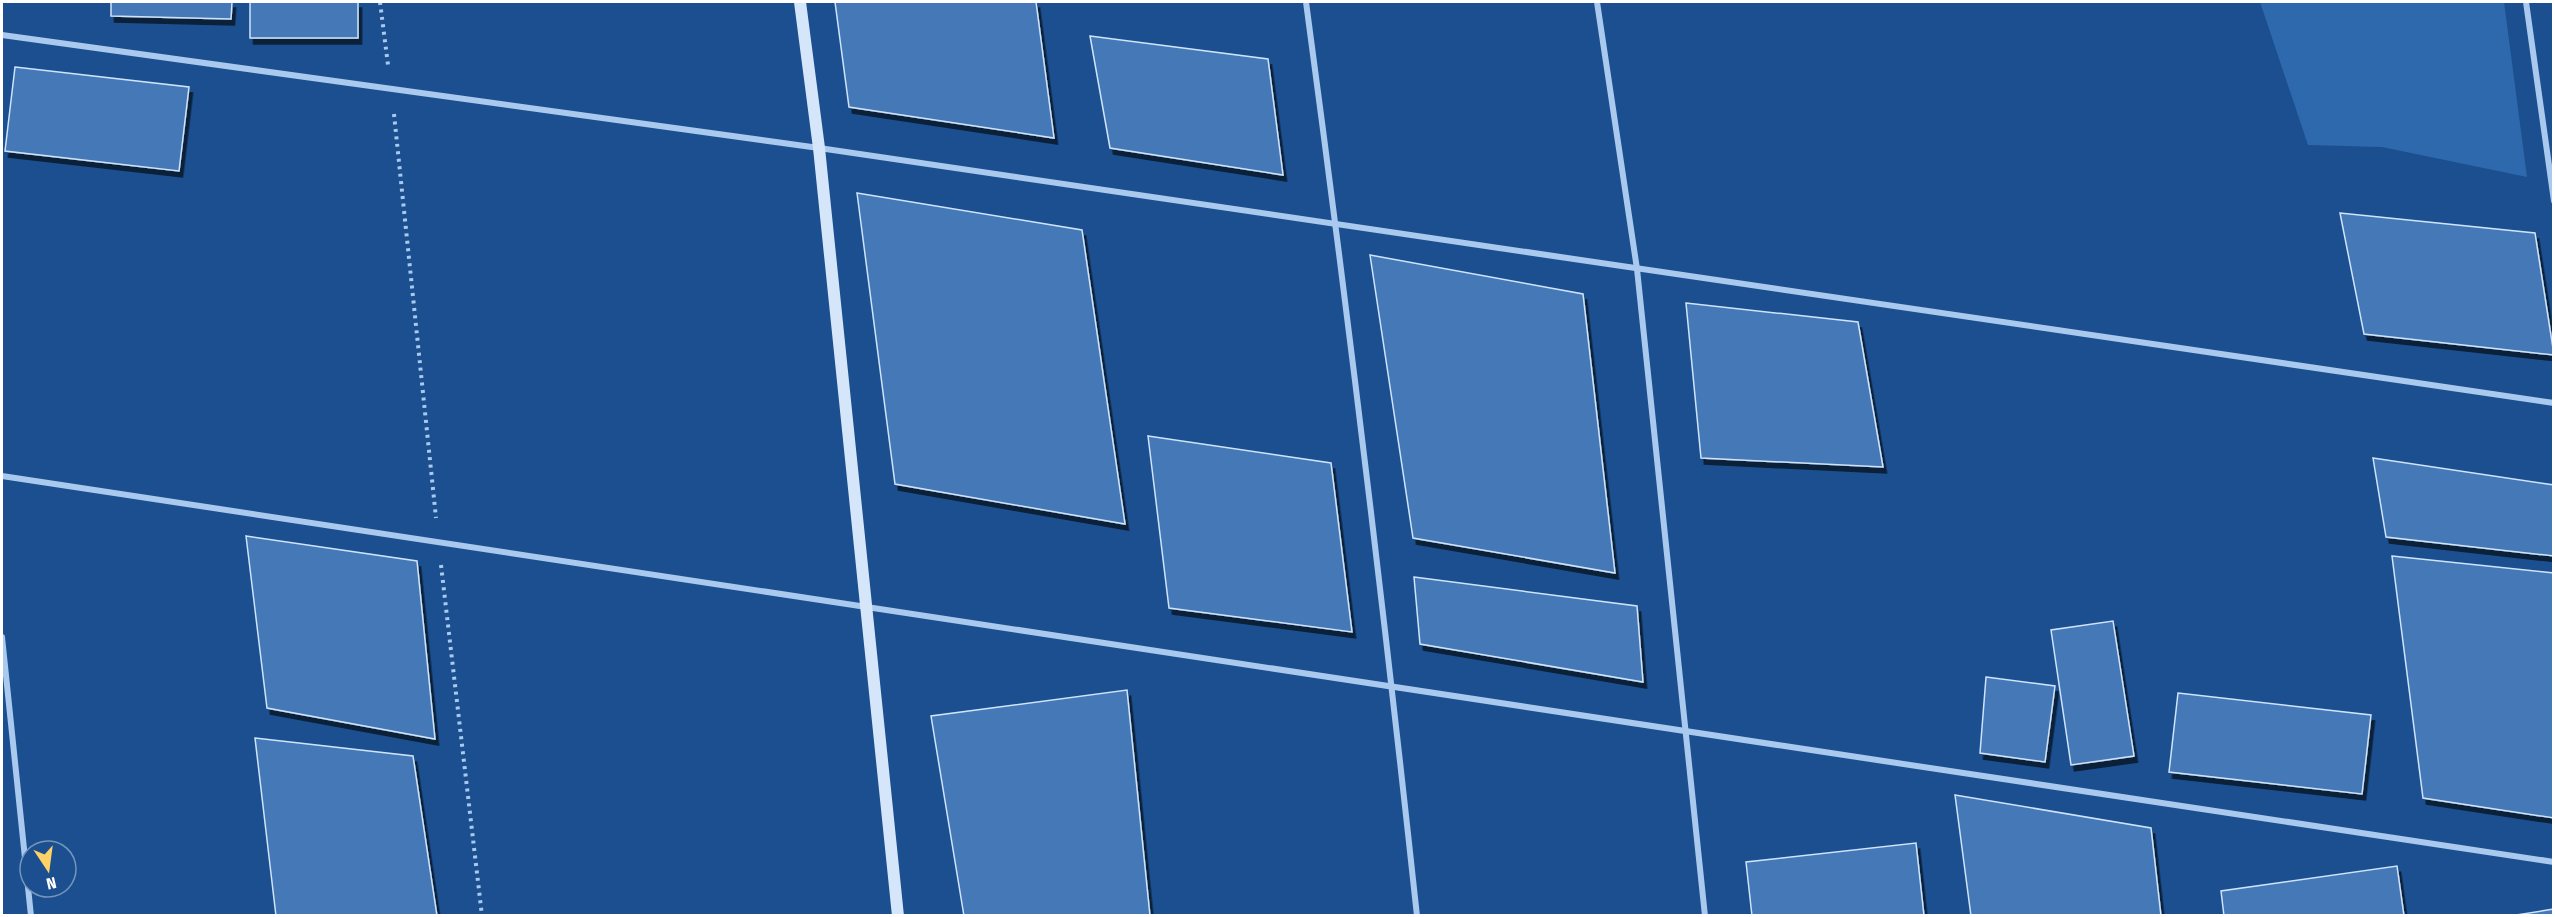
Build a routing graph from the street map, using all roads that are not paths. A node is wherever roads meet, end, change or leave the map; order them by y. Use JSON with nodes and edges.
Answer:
{"nodes":[{"id":1,"x":801,"y":2,"type":"edge"},
{"id":2,"x":1306,"y":2,"type":"edge"},
{"id":3,"x":1597,"y":2,"type":"edge"},
{"id":4,"x":2526,"y":2,"type":"edge"},
{"id":5,"x":2,"y":35,"type":"edge"},
{"id":6,"x":819,"y":148,"type":"junction"},
{"id":7,"x":2553,"y":201,"type":"edge"},
{"id":8,"x":1336,"y":225,"type":"junction"},
{"id":9,"x":1637,"y":269,"type":"junction"},
{"id":10,"x":2553,"y":403,"type":"edge"},
{"id":11,"x":2,"y":476,"type":"edge"},
{"id":12,"x":867,"y":605,"type":"junction"},
{"id":13,"x":2,"y":637,"type":"edge"},
{"id":14,"x":1392,"y":687,"type":"junction"},
{"id":15,"x":1687,"y":732,"type":"junction"},
{"id":16,"x":2553,"y":862,"type":"edge"},
{"id":17,"x":31,"y":915,"type":"edge"},
{"id":18,"x":898,"y":915,"type":"edge"},
{"id":19,"x":1417,"y":915,"type":"edge"},
{"id":20,"x":1705,"y":915,"type":"edge"}],
"edges":[{"from":1,"to":6,"type":"street"},
{"from":2,"to":8,"type":"street"},
{"from":3,"to":9,"type":"street"},
{"from":4,"to":7,"type":"street"},
{"from":5,"to":6,"type":"street"},
{"from":6,"to":8,"type":"street"},
{"from":6,"to":12,"type":"street"},
{"from":8,"to":9,"type":"street"},
{"from":8,"to":14,"type":"street"},
{"from":9,"to":10,"type":"street"},
{"from":9,"to":15,"type":"street"},
{"from":11,"to":12,"type":"street"},
{"from":12,"to":14,"type":"street"},
{"from":12,"to":18,"type":"street"},
{"from":13,"to":17,"type":"street"},
{"from":14,"to":15,"type":"street"},
{"from":14,"to":19,"type":"street"},
{"from":15,"to":16,"type":"street"},
{"from":15,"to":20,"type":"street"}]}
